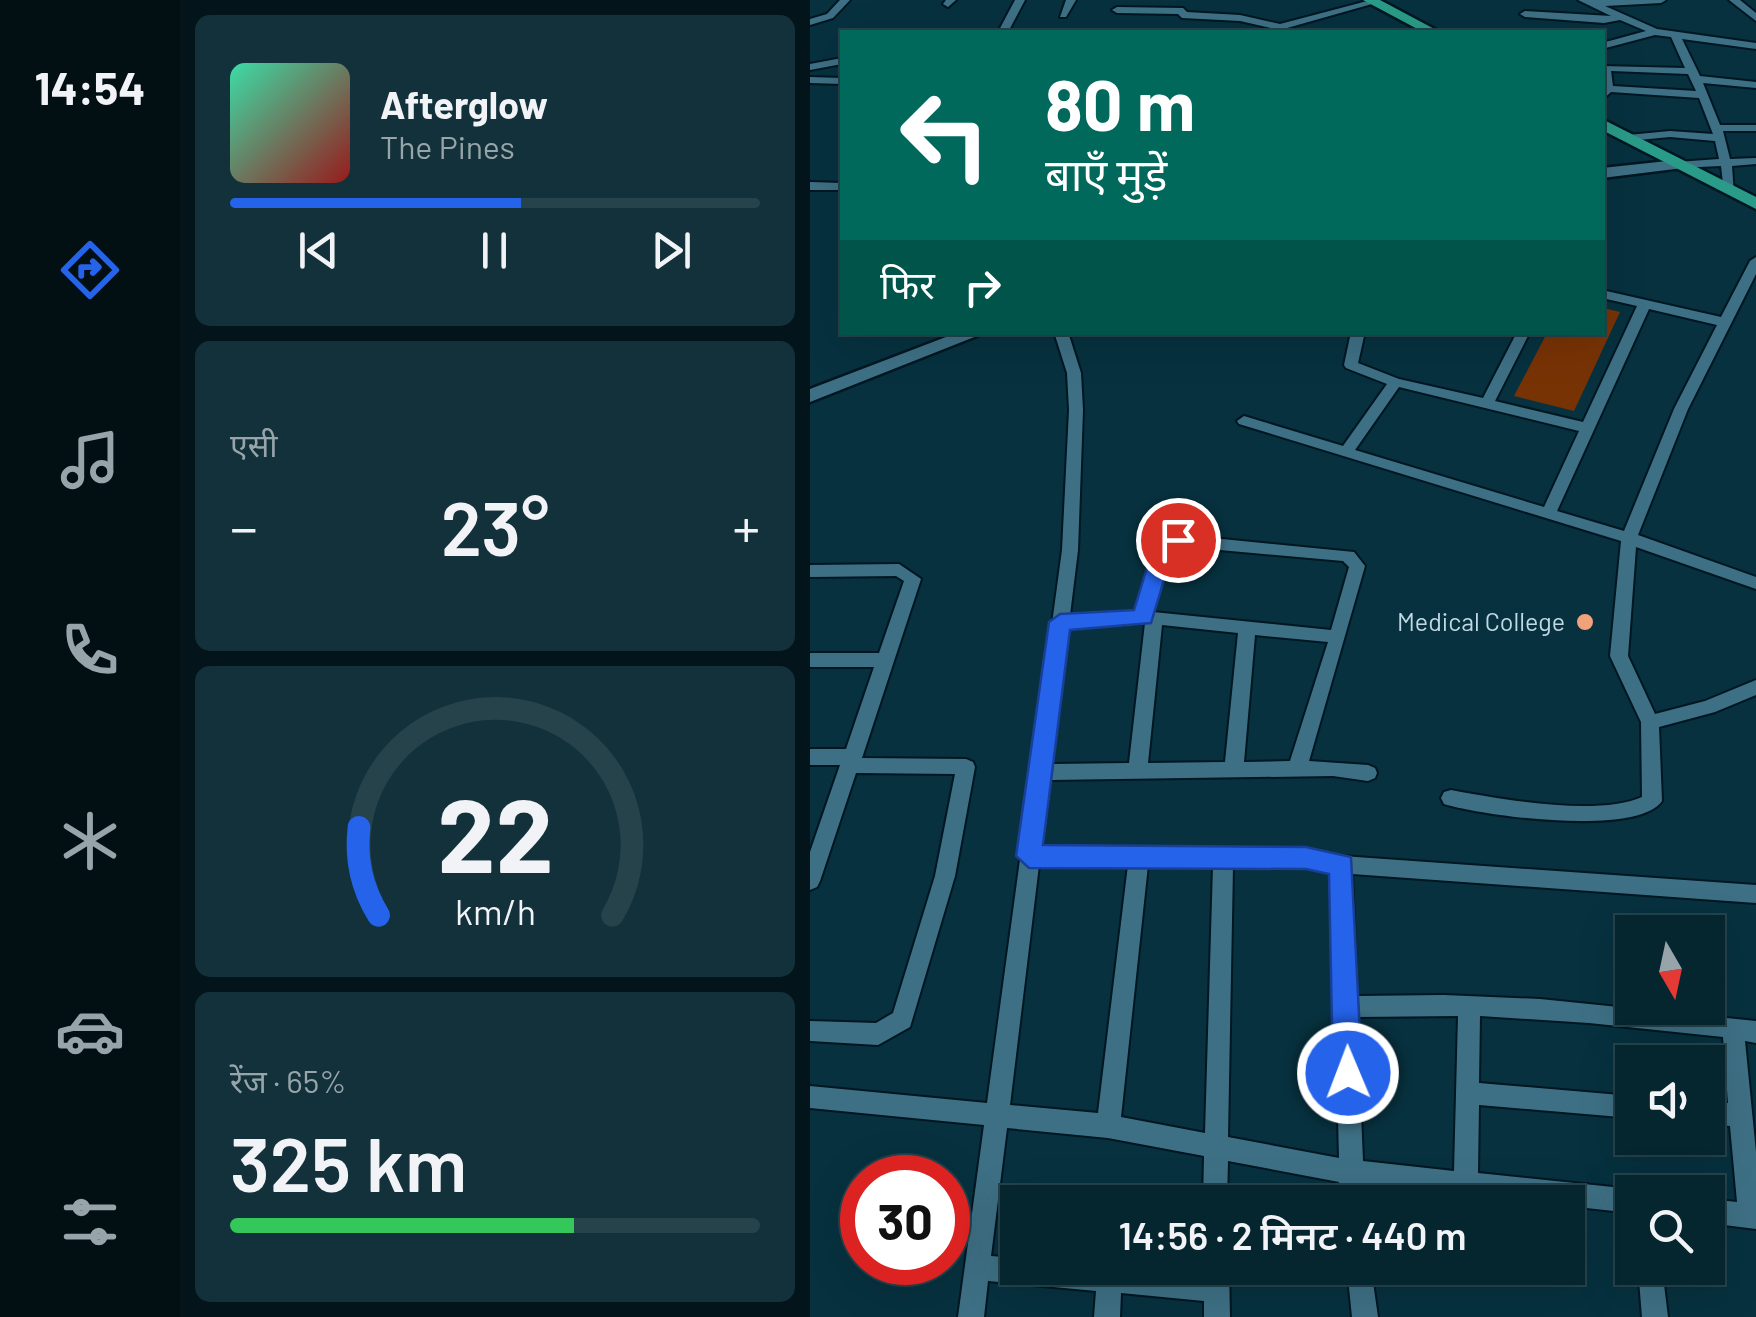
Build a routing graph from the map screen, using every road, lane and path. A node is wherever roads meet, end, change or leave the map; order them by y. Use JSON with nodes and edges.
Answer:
{"nodes":[{"id":1,"x":845,"y":0,"type":"edge"},
{"id":2,"x":1020,"y":0,"type":"edge"},
{"id":3,"x":1071,"y":0,"type":"edge"},
{"id":4,"x":1661,"y":0,"type":"edge"},
{"id":5,"x":1722,"y":0,"type":"edge"},
{"id":6,"x":1734,"y":0,"type":"edge"},
{"id":7,"x":1372,"y":1,"type":"edge"},
{"id":8,"x":1588,"y":2,"type":"edge"},
{"id":9,"x":1184,"y":9,"type":"edge"},
{"id":10,"x":1117,"y":10,"type":"dead end"},
{"id":11,"x":1525,"y":14,"type":"dead end"},
{"id":12,"x":1063,"y":15,"type":"dead end"},
{"id":13,"x":1621,"y":16,"type":"junction"},
{"id":14,"x":1756,"y":18,"type":"edge"},
{"id":15,"x":810,"y":22,"type":"edge"},
{"id":16,"x":1178,"y":29,"type":"dead end"},
{"id":17,"x":1004,"y":30,"type":"edge"},
{"id":18,"x":1428,"y":30,"type":"edge"},
{"id":19,"x":1655,"y":32,"type":"junction"},
{"id":20,"x":1675,"y":35,"type":"junction"},
{"id":21,"x":1605,"y":45,"type":"edge"},
{"id":22,"x":1756,"y":46,"type":"edge"},
{"id":23,"x":840,"y":61,"type":"edge"},
{"id":24,"x":810,"y":66,"type":"edge"},
{"id":25,"x":1605,"y":68,"type":"edge"},
{"id":26,"x":1694,"y":75,"type":"junction"},
{"id":27,"x":810,"y":80,"type":"edge"},
{"id":28,"x":840,"y":81,"type":"edge"},
{"id":29,"x":1756,"y":84,"type":"edge"},
{"id":30,"x":1605,"y":93,"type":"edge"},
{"id":31,"x":1704,"y":96,"type":"junction"},
{"id":32,"x":1605,"y":126,"type":"edge"},
{"id":33,"x":1756,"y":128,"type":"edge"},
{"id":34,"x":1719,"y":133,"type":"junction"},
{"id":35,"x":1628,"y":138,"type":"junction"},
{"id":36,"x":1727,"y":159,"type":"junction"},
{"id":37,"x":1756,"y":161,"type":"edge"},
{"id":38,"x":1677,"y":165,"type":"junction"},
{"id":39,"x":1605,"y":173,"type":"edge"},
{"id":40,"x":810,"y":186,"type":"edge"},
{"id":41,"x":840,"y":188,"type":"edge"},
{"id":42,"x":1730,"y":192,"type":"junction"},
{"id":43,"x":1756,"y":204,"type":"edge"},
{"id":44,"x":1756,"y":261,"type":"edge"},
{"id":45,"x":1605,"y":295,"type":"edge"},
{"id":46,"x":1646,"y":304,"type":"junction"},
{"id":47,"x":1723,"y":322,"type":"junction"},
{"id":48,"x":970,"y":335,"type":"edge"},
{"id":49,"x":1062,"y":335,"type":"edge"},
{"id":50,"x":1357,"y":335,"type":"edge"},
{"id":51,"x":1522,"y":335,"type":"edge"},
{"id":52,"x":1395,"y":382,"type":"junction"},
{"id":53,"x":810,"y":396,"type":"edge"},
{"id":54,"x":1488,"y":402,"type":"junction"},
{"id":55,"x":1244,"y":421,"type":"dead end"},
{"id":56,"x":1588,"y":428,"type":"junction"},
{"id":57,"x":1346,"y":452,"type":"junction"},
{"id":58,"x":1548,"y":514,"type":"junction"},
{"id":59,"x":1630,"y":538,"type":"junction"},
{"id":60,"x":810,"y":571,"type":"edge"},
{"id":61,"x":1756,"y":583,"type":"edge"},
{"id":62,"x":1148,"y":618,"type":"junction"},
{"id":63,"x":1060,"y":622,"type":"junction"},
{"id":64,"x":1246,"y":627,"type":"junction"},
{"id":65,"x":1338,"y":636,"type":"junction"},
{"id":66,"x":810,"y":660,"type":"edge"},
{"id":67,"x":886,"y":660,"type":"junction"},
{"id":68,"x":1756,"y":687,"type":"edge"},
{"id":69,"x":1650,"y":722,"type":"junction"},
{"id":70,"x":810,"y":758,"type":"edge"},
{"id":71,"x":852,"y":761,"type":"junction"},
{"id":72,"x":1234,"y":769,"type":"junction"},
{"id":73,"x":1296,"y":770,"type":"junction"},
{"id":74,"x":1138,"y":771,"type":"junction"},
{"id":75,"x":1040,"y":772,"type":"junction"},
{"id":76,"x":1368,"y":773,"type":"dead end"},
{"id":77,"x":1451,"y":798,"type":"dead end"},
{"id":78,"x":1029,"y":856,"type":"junction"},
{"id":79,"x":1138,"y":858,"type":"junction"},
{"id":80,"x":1223,"y":860,"type":"junction"},
{"id":81,"x":1342,"y":865,"type":"junction"},
{"id":82,"x":812,"y":869,"type":"edge"},
{"id":83,"x":1756,"y":894,"type":"edge"},
{"id":84,"x":1347,"y":1007,"type":"junction"},
{"id":85,"x":1470,"y":1007,"type":"junction"},
{"id":86,"x":1745,"y":1030,"type":"edge"},
{"id":87,"x":810,"y":1031,"type":"edge"},
{"id":88,"x":1468,"y":1093,"type":"junction"},
{"id":89,"x":810,"y":1097,"type":"edge"},
{"id":90,"x":1615,"y":1106,"type":"edge"},
{"id":91,"x":1725,"y":1114,"type":"edge"},
{"id":92,"x":1739,"y":1115,"type":"junction"},
{"id":93,"x":994,"y":1116,"type":"junction"},
{"id":94,"x":1108,"y":1126,"type":"junction"},
{"id":95,"x":1213,"y":1143,"type":"junction"},
{"id":96,"x":1349,"y":1172,"type":"junction"},
{"id":97,"x":1466,"y":1184,"type":"junction"},
{"id":98,"x":1214,"y":1185,"type":"edge"},
{"id":99,"x":1350,"y":1185,"type":"edge"},
{"id":100,"x":1615,"y":1199,"type":"edge"},
{"id":101,"x":1725,"y":1212,"type":"edge"},
{"id":102,"x":1753,"y":1216,"type":"edge"},
{"id":103,"x":977,"y":1267,"type":"junction"},
{"id":104,"x":1000,"y":1269,"type":"edge"},
{"id":105,"x":1109,"y":1285,"type":"edge"},
{"id":106,"x":1217,"y":1285,"type":"edge"},
{"id":107,"x":1361,"y":1285,"type":"edge"},
{"id":108,"x":1652,"y":1285,"type":"edge"},
{"id":109,"x":971,"y":1317,"type":"edge"},
{"id":110,"x":1107,"y":1317,"type":"edge"},
{"id":111,"x":1217,"y":1317,"type":"edge"},
{"id":112,"x":1365,"y":1317,"type":"edge"},
{"id":113,"x":1655,"y":1317,"type":"edge"}],
"edges":[{"from":1,"to":15,"type":"street"},
{"from":2,"to":17,"type":"street"},
{"from":3,"to":12,"type":"street"},
{"from":4,"to":8,"type":"street"},
{"from":5,"to":6,"type":"street"},
{"from":6,"to":14,"type":"street"},
{"from":7,"to":9,"type":"street"},
{"from":7,"to":18,"type":"main road"},
{"from":8,"to":13,"type":"street"},
{"from":9,"to":10,"type":"street"},
{"from":9,"to":16,"type":"street"},
{"from":11,"to":13,"type":"street"},
{"from":13,"to":19,"type":"street"},
{"from":19,"to":20,"type":"street"},
{"from":19,"to":21,"type":"street"},
{"from":20,"to":22,"type":"street"},
{"from":20,"to":26,"type":"street"},
{"from":23,"to":24,"type":"street"},
{"from":25,"to":26,"type":"street"},
{"from":26,"to":29,"type":"street"},
{"from":26,"to":31,"type":"street"},
{"from":27,"to":28,"type":"street"},
{"from":30,"to":31,"type":"street"},
{"from":31,"to":34,"type":"street"},
{"from":32,"to":35,"type":"main road"},
{"from":33,"to":34,"type":"street"},
{"from":34,"to":35,"type":"street"},
{"from":34,"to":36,"type":"street"},
{"from":35,"to":38,"type":"main road"},
{"from":36,"to":37,"type":"street"},
{"from":36,"to":38,"type":"street"},
{"from":36,"to":42,"type":"street"},
{"from":38,"to":39,"type":"main road"},
{"from":38,"to":42,"type":"main road"},
{"from":40,"to":41,"type":"street"},
{"from":42,"to":43,"type":"main road"},
{"from":44,"to":47,"type":"street"},
{"from":45,"to":46,"type":"street"},
{"from":46,"to":47,"type":"street"},
{"from":46,"to":56,"type":"street"},
{"from":47,"to":59,"type":"street"},
{"from":48,"to":53,"type":"main road"},
{"from":49,"to":63,"type":"street"},
{"from":50,"to":52,"type":"street"},
{"from":51,"to":54,"type":"street"},
{"from":52,"to":54,"type":"street"},
{"from":52,"to":57,"type":"street"},
{"from":54,"to":56,"type":"street"},
{"from":55,"to":57,"type":"street"},
{"from":56,"to":58,"type":"street"},
{"from":57,"to":58,"type":"street"},
{"from":58,"to":59,"type":"street"},
{"from":59,"to":61,"type":"street"},
{"from":59,"to":69,"type":"street"},
{"from":60,"to":67,"type":"street"},
{"from":62,"to":63,"type":"street"},
{"from":62,"to":64,"type":"street"},
{"from":62,"to":65,"type":"street"},
{"from":62,"to":74,"type":"street"},
{"from":63,"to":75,"type":"street"},
{"from":64,"to":65,"type":"street"},
{"from":64,"to":72,"type":"street"},
{"from":65,"to":73,"type":"street"},
{"from":66,"to":67,"type":"street"},
{"from":67,"to":71,"type":"street"},
{"from":68,"to":69,"type":"street"},
{"from":69,"to":77,"type":"street"},
{"from":70,"to":71,"type":"street"},
{"from":71,"to":82,"type":"street"},
{"from":71,"to":87,"type":"street"},
{"from":72,"to":73,"type":"street"},
{"from":72,"to":74,"type":"street"},
{"from":73,"to":76,"type":"street"},
{"from":74,"to":75,"type":"street"},
{"from":75,"to":78,"type":"street"},
{"from":78,"to":79,"type":"street"},
{"from":78,"to":93,"type":"street"},
{"from":79,"to":80,"type":"street"},
{"from":79,"to":94,"type":"street"},
{"from":80,"to":81,"type":"street"},
{"from":80,"to":95,"type":"street"},
{"from":81,"to":83,"type":"street"},
{"from":81,"to":84,"type":"street"},
{"from":84,"to":85,"type":"street"},
{"from":84,"to":96,"type":"street"},
{"from":85,"to":86,"type":"street"},
{"from":85,"to":88,"type":"street"},
{"from":86,"to":92,"type":"street"},
{"from":88,"to":90,"type":"street"},
{"from":88,"to":97,"type":"street"},
{"from":89,"to":93,"type":"street"},
{"from":91,"to":92,"type":"street"},
{"from":92,"to":102,"type":"street"},
{"from":93,"to":94,"type":"street"},
{"from":93,"to":103,"type":"street"},
{"from":94,"to":95,"type":"street"},
{"from":95,"to":96,"type":"street"},
{"from":95,"to":98,"type":"street"},
{"from":96,"to":97,"type":"street"},
{"from":96,"to":99,"type":"street"},
{"from":97,"to":100,"type":"street"},
{"from":101,"to":102,"type":"street"},
{"from":103,"to":104,"type":"street"},
{"from":103,"to":109,"type":"street"},
{"from":105,"to":110,"type":"street"},
{"from":106,"to":111,"type":"street"},
{"from":107,"to":112,"type":"street"},
{"from":108,"to":113,"type":"street"}]}
